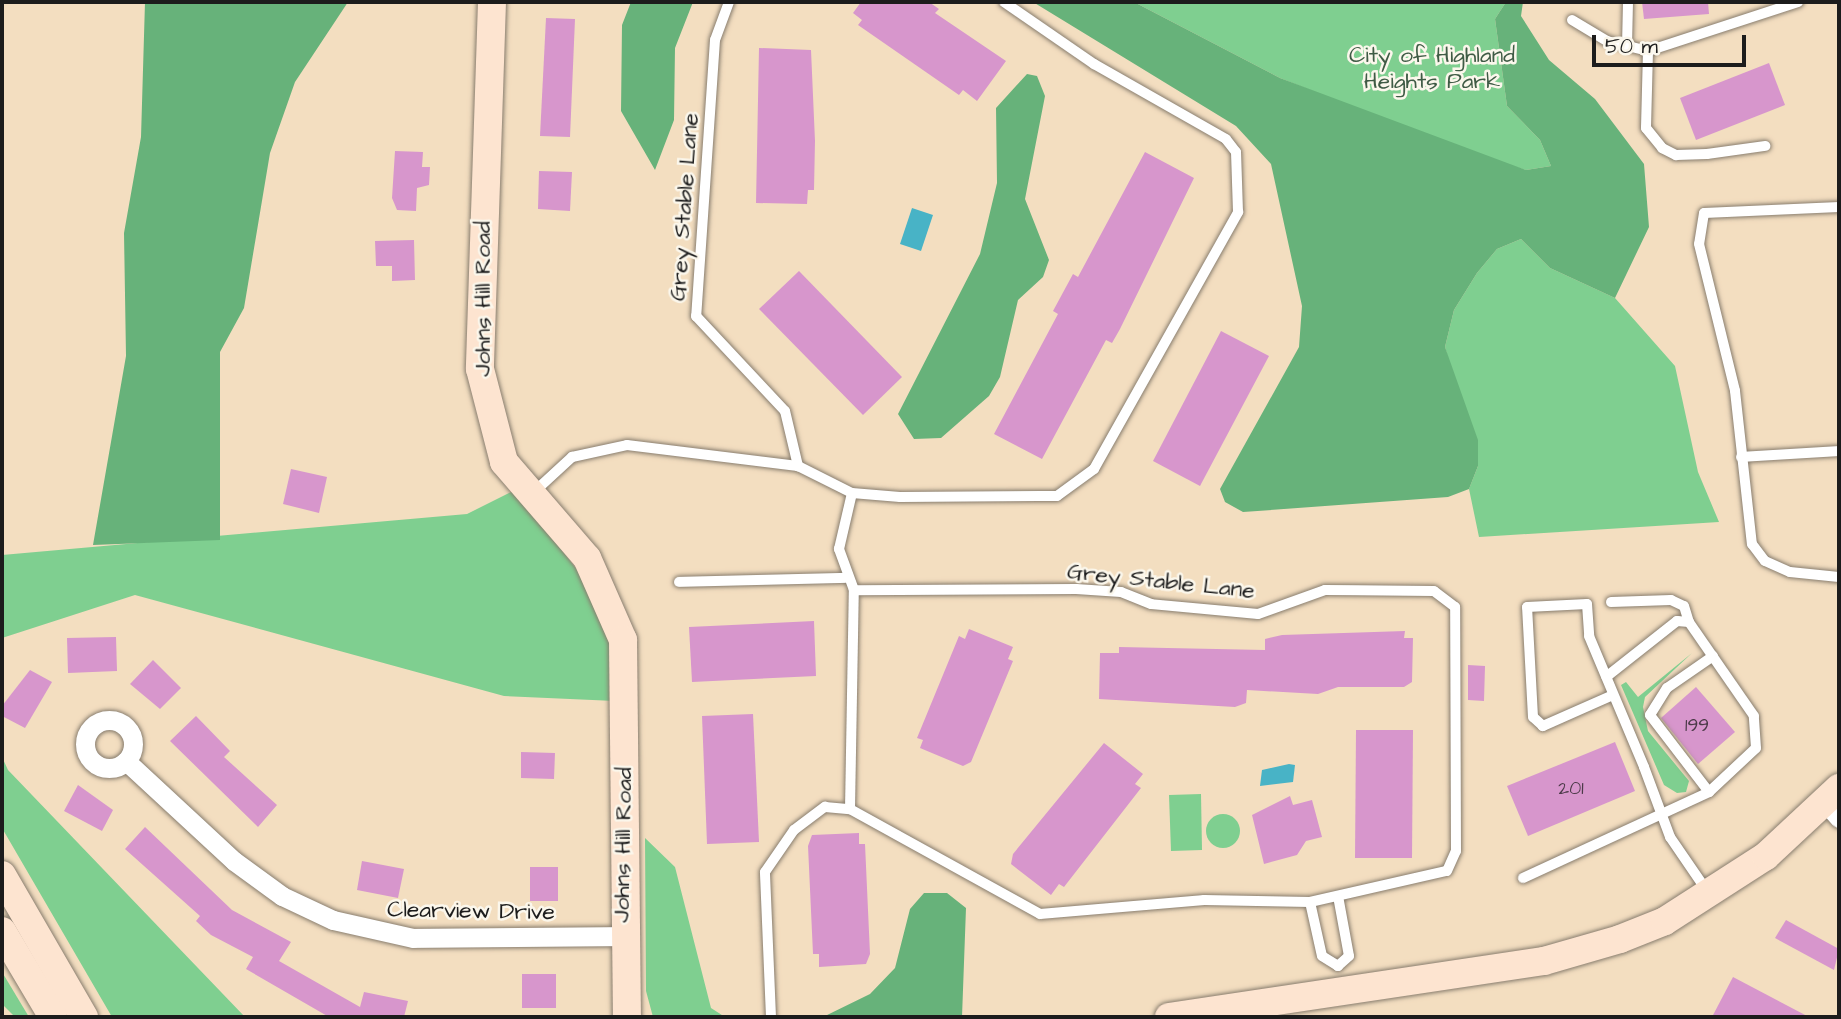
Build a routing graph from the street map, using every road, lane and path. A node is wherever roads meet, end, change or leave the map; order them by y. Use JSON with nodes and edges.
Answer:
{"nodes":[{"id":1,"x":492,"y":2,"type":"edge"},
{"id":2,"x":729,"y":2,"type":"edge"},
{"id":3,"x":1004,"y":2,"type":"edge"},
{"id":4,"x":1628,"y":2,"type":"edge"},
{"id":5,"x":1798,"y":2,"type":"edge"},
{"id":6,"x":1572,"y":20,"type":"dead end"},
{"id":7,"x":1628,"y":46,"type":"junction"},
{"id":8,"x":1648,"y":51,"type":"junction"},
{"id":9,"x":1765,"y":146,"type":"dead end"},
{"id":10,"x":1839,"y":207,"type":"edge"},
{"id":11,"x":1839,"y":451,"type":"edge"},
{"id":12,"x":1741,"y":457,"type":"junction"},
{"id":13,"x":798,"y":466,"type":"junction"},
{"id":14,"x":852,"y":493,"type":"junction"},
{"id":15,"x":531,"y":495,"type":"junction"},
{"id":16,"x":1839,"y":577,"type":"edge"},
{"id":17,"x":845,"y":578,"type":"junction"},
{"id":18,"x":679,"y":582,"type":"dead end"},
{"id":19,"x":854,"y":590,"type":"junction"},
{"id":20,"x":1611,"y":602,"type":"dead end"},
{"id":21,"x":1689,"y":622,"type":"junction"},
{"id":22,"x":1713,"y":656,"type":"junction"},
{"id":23,"x":1606,"y":677,"type":"junction"},
{"id":24,"x":1613,"y":695,"type":"junction"},
{"id":25,"x":126,"y":761,"type":"dead end"},
{"id":26,"x":1709,"y":792,"type":"junction"},
{"id":27,"x":1835,"y":803,"type":"edge"},
{"id":28,"x":850,"y":809,"type":"junction"},
{"id":29,"x":1662,"y":816,"type":"junction"},
{"id":30,"x":2,"y":875,"type":"edge"},
{"id":31,"x":1523,"y":878,"type":"dead end"},
{"id":32,"x":1710,"y":894,"type":"junction"},
{"id":33,"x":1338,"y":896,"type":"junction"},
{"id":34,"x":1310,"y":902,"type":"junction"},
{"id":35,"x":2,"y":931,"type":"edge"},
{"id":36,"x":622,"y":936,"type":"junction"},
{"id":37,"x":1340,"y":979,"type":"junction"},
{"id":38,"x":53,"y":1017,"type":"edge"},
{"id":39,"x":84,"y":1017,"type":"edge"},
{"id":40,"x":627,"y":1017,"type":"edge"},
{"id":41,"x":771,"y":1017,"type":"edge"},
{"id":42,"x":1169,"y":1017,"type":"edge"}],
"edges":[{"from":1,"to":15,"type":"street","name":"Johns Hill Road"},
{"from":2,"to":13,"type":"lane","name":"Grey Stable Lane"},
{"from":3,"to":14,"type":"lane"},
{"from":4,"to":7,"type":"lane"},
{"from":5,"to":8,"type":"lane"},
{"from":6,"to":7,"type":"lane"},
{"from":7,"to":8,"type":"lane"},
{"from":8,"to":9,"type":"lane"},
{"from":10,"to":12,"type":"lane"},
{"from":11,"to":12,"type":"lane"},
{"from":12,"to":16,"type":"lane"},
{"from":13,"to":14,"type":"lane"},
{"from":13,"to":15,"type":"lane"},
{"from":14,"to":17,"type":"lane"},
{"from":15,"to":36,"type":"street","name":"Johns Hill Road"},
{"from":17,"to":18,"type":"lane"},
{"from":17,"to":19,"type":"lane"},
{"from":19,"to":28,"type":"lane"},
{"from":19,"to":33,"type":"lane","name":"Grey Stable Lane"},
{"from":20,"to":21,"type":"lane"},
{"from":21,"to":22,"type":"lane"},
{"from":21,"to":23,"type":"lane"},
{"from":22,"to":26,"type":"lane"},
{"from":22,"to":26,"type":"lane"},
{"from":23,"to":24,"type":"lane"},
{"from":23,"to":24,"type":"lane"},
{"from":24,"to":29,"type":"lane"},
{"from":25,"to":36,"type":"street","name":"Clearview Drive"},
{"from":26,"to":29,"type":"lane"},
{"from":27,"to":32,"type":"street"},
{"from":28,"to":34,"type":"lane","name":"Grey Stable Lane"},
{"from":28,"to":41,"type":"lane"},
{"from":29,"to":31,"type":"lane"},
{"from":29,"to":32,"type":"lane"},
{"from":30,"to":39,"type":"street"},
{"from":32,"to":37,"type":"street"},
{"from":33,"to":34,"type":"lane","name":"Grey Stable Lane"},
{"from":33,"to":37,"type":"lane"},
{"from":34,"to":37,"type":"lane"},
{"from":35,"to":38,"type":"street"},
{"from":36,"to":40,"type":"street","name":"Johns Hill Road"},
{"from":37,"to":42,"type":"street"}]}
